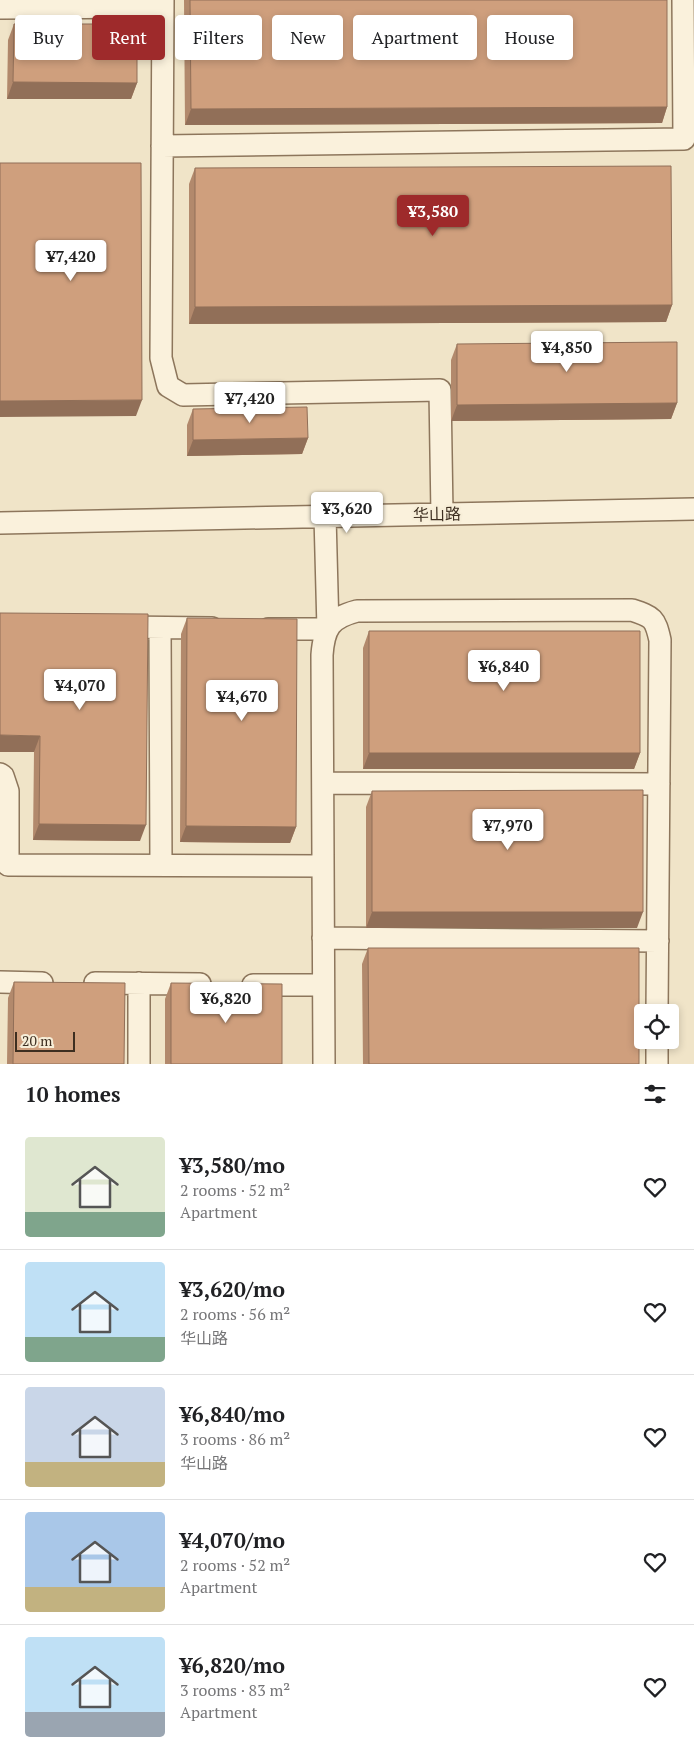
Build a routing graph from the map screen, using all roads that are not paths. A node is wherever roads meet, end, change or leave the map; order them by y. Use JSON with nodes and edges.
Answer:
{"nodes":[{"id":1,"x":683,"y":0,"type":"edge"},
{"id":2,"x":163,"y":4,"type":"edge"},
{"id":3,"x":0,"y":8,"type":"edge"},
{"id":4,"x":162,"y":146,"type":"junction"},
{"id":5,"x":694,"y":509,"type":"edge"},
{"id":6,"x":442,"y":514,"type":"junction"},
{"id":7,"x":325,"y":516,"type":"junction"},
{"id":8,"x":0,"y":523,"type":"edge"},
{"id":9,"x":104,"y":627,"type":"edge"},
{"id":10,"x":160,"y":628,"type":"junction"},
{"id":11,"x":328,"y":629,"type":"junction"},
{"id":12,"x":0,"y":774,"type":"edge"},
{"id":13,"x":322,"y":783,"type":"junction"},
{"id":14,"x":659,"y":784,"type":"junction"},
{"id":15,"x":161,"y":865,"type":"junction"},
{"id":16,"x":323,"y":866,"type":"junction"},
{"id":17,"x":323,"y":938,"type":"junction"},
{"id":18,"x":658,"y":941,"type":"junction"},
{"id":19,"x":0,"y":982,"type":"edge"},
{"id":20,"x":139,"y":984,"type":"junction"},
{"id":21,"x":323,"y":985,"type":"junction"},
{"id":22,"x":657,"y":1004,"type":"edge"},
{"id":23,"x":657,"y":1049,"type":"edge"},
{"id":24,"x":139,"y":1064,"type":"edge"},
{"id":25,"x":324,"y":1064,"type":"edge"},
{"id":26,"x":657,"y":1064,"type":"edge"}],
"edges":[{"from":1,"to":4,"type":"street"},
{"from":2,"to":3,"type":"street"},
{"from":2,"to":4,"type":"street"},
{"from":4,"to":6,"type":"street"},
{"from":5,"to":6,"type":"street","name":"华山路"},
{"from":6,"to":7,"type":"street","name":"华山路"},
{"from":7,"to":8,"type":"street","name":"华山路"},
{"from":7,"to":11,"type":"street"},
{"from":9,"to":10,"type":"street"},
{"from":10,"to":11,"type":"street"},
{"from":10,"to":15,"type":"street"},
{"from":11,"to":13,"type":"street"},
{"from":11,"to":14,"type":"street"},
{"from":12,"to":15,"type":"street"},
{"from":13,"to":14,"type":"street"},
{"from":13,"to":16,"type":"street"},
{"from":14,"to":18,"type":"street"},
{"from":15,"to":16,"type":"street"},
{"from":16,"to":17,"type":"street"},
{"from":17,"to":18,"type":"street"},
{"from":17,"to":21,"type":"street"},
{"from":18,"to":22,"type":"street"},
{"from":19,"to":20,"type":"street"},
{"from":20,"to":21,"type":"street"},
{"from":20,"to":24,"type":"street"},
{"from":21,"to":25,"type":"street"},
{"from":23,"to":26,"type":"street"}]}
